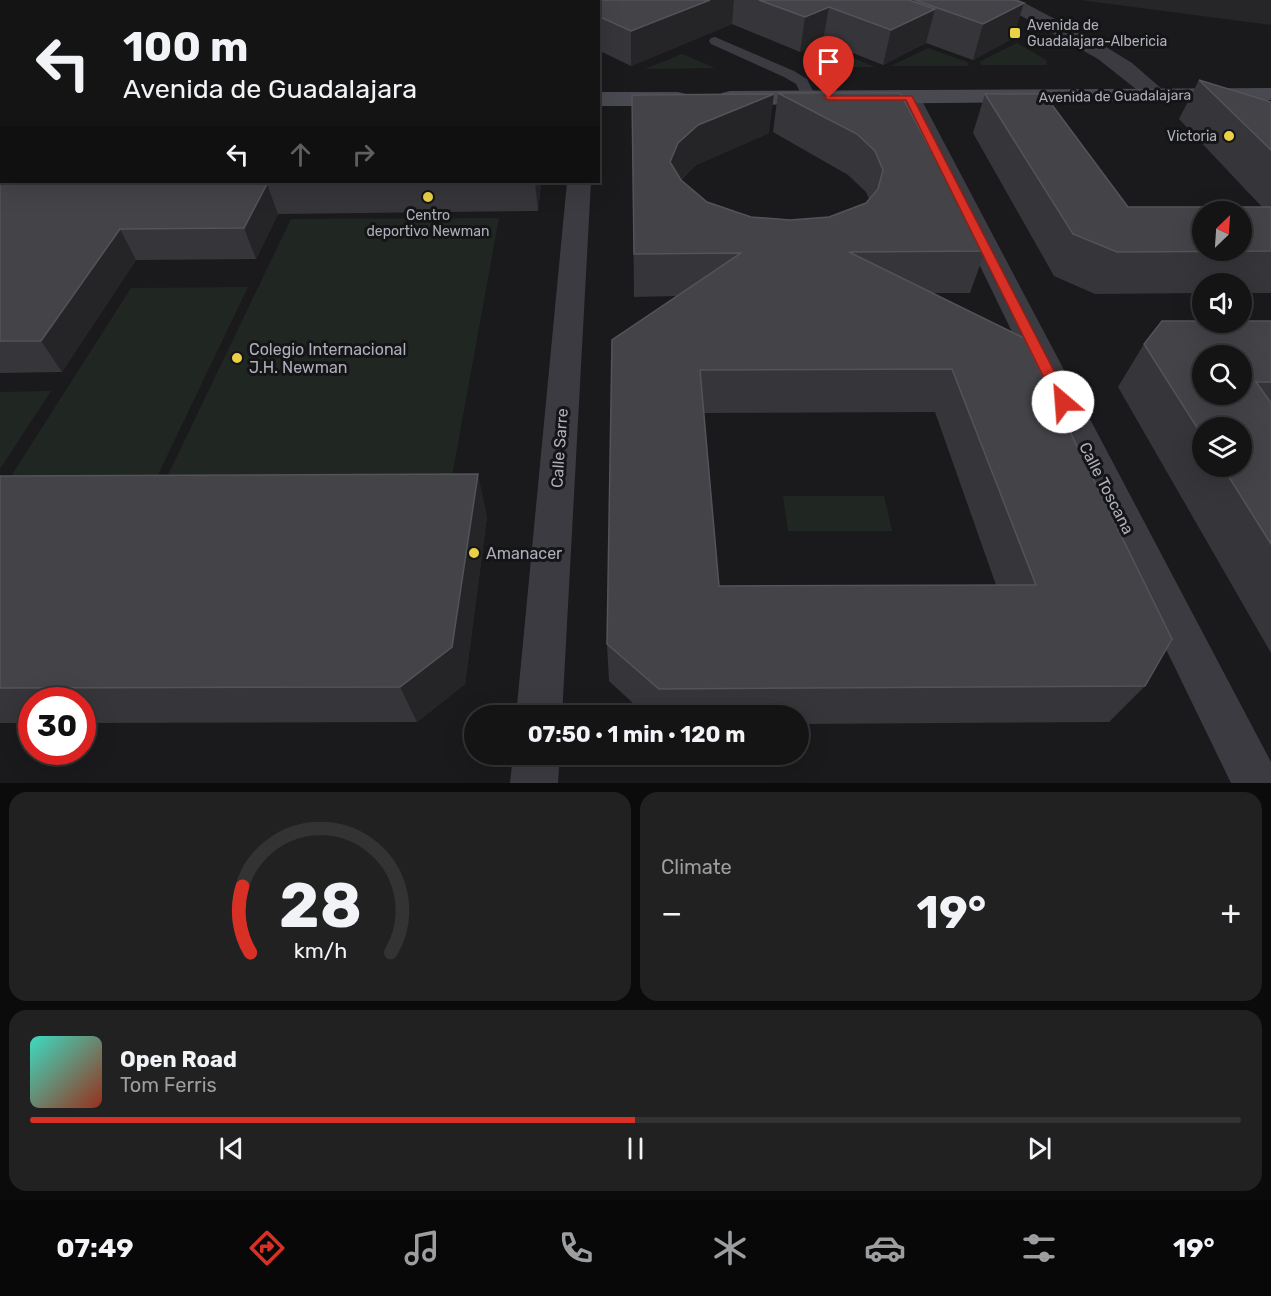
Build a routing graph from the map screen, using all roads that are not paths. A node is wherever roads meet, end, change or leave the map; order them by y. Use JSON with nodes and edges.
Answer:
{"nodes":[{"id":1,"x":1006,"y":0,"type":"edge"},
{"id":2,"x":715,"y":41,"type":"dead end"},
{"id":3,"x":1235,"y":94,"type":"junction"},
{"id":4,"x":1271,"y":94,"type":"edge"},
{"id":5,"x":1159,"y":96,"type":"junction"},
{"id":6,"x":809,"y":98,"type":"junction"},
{"id":7,"x":909,"y":98,"type":"junction"},
{"id":8,"x":600,"y":99,"type":"edge"},
{"id":9,"x":1257,"y":115,"type":"edge"},
{"id":10,"x":579,"y":183,"type":"edge"},
{"id":11,"x":540,"y":705,"type":"edge"},
{"id":12,"x":536,"y":765,"type":"edge"},
{"id":13,"x":534,"y":783,"type":"edge"},
{"id":14,"x":1256,"y":783,"type":"edge"}],
"edges":[{"from":1,"to":5,"type":"street"},
{"from":2,"to":6,"type":"lane"},
{"from":3,"to":4,"type":"street","name":"Avenida de Guadalajara"},
{"from":3,"to":5,"type":"street","name":"Avenida de Guadalajara"},
{"from":3,"to":9,"type":"street"},
{"from":5,"to":7,"type":"street","name":"Avenida de Guadalajara"},
{"from":6,"to":7,"type":"street","name":"Avenida de Guadalajara"},
{"from":6,"to":8,"type":"street","name":"Avenida de Guadalajara"},
{"from":7,"to":14,"type":"street","name":"Calle Toscana"},
{"from":10,"to":11,"type":"street","name":"Calle Sarre"},
{"from":12,"to":13,"type":"street"}]}
